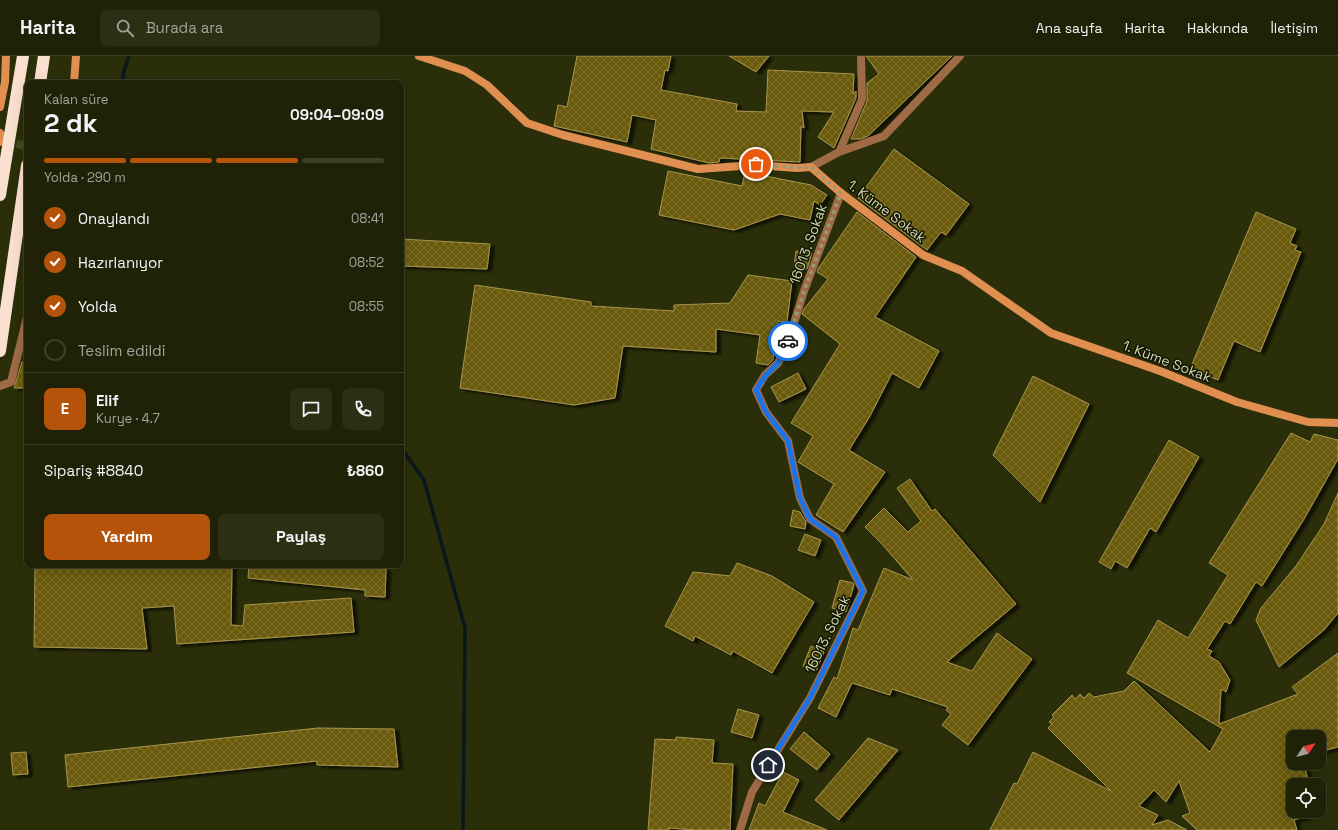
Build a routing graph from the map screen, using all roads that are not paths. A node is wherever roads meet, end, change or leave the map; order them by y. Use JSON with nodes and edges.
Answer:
{"nodes":[{"id":1,"x":6,"y":56,"type":"edge"},
{"id":2,"x":23,"y":56,"type":"edge"},
{"id":3,"x":44,"y":56,"type":"edge"},
{"id":4,"x":76,"y":56,"type":"edge"},
{"id":5,"x":419,"y":56,"type":"edge"},
{"id":6,"x":861,"y":56,"type":"edge"},
{"id":7,"x":960,"y":56,"type":"edge"},
{"id":8,"x":40,"y":80,"type":"edge"},
{"id":9,"x":74,"y":80,"type":"edge"},
{"id":10,"x":0,"y":107,"type":"edge"},
{"id":11,"x":0,"y":133,"type":"edge"},
{"id":12,"x":0,"y":142,"type":"edge"},
{"id":13,"x":839,"y":152,"type":"junction"},
{"id":14,"x":811,"y":167,"type":"junction"},
{"id":15,"x":24,"y":186,"type":"edge"},
{"id":16,"x":841,"y":193,"type":"junction"},
{"id":17,"x":0,"y":195,"type":"edge"},
{"id":18,"x":24,"y":329,"type":"edge"},
{"id":19,"x":0,"y":351,"type":"edge"},
{"id":20,"x":0,"y":386,"type":"edge"},
{"id":21,"x":1338,"y":423,"type":"edge"},
{"id":22,"x":740,"y":830,"type":"edge"}],
"edges":[{"from":1,"to":10,"type":"street"},
{"from":2,"to":17,"type":"highway"},
{"from":3,"to":8,"type":"highway"},
{"from":4,"to":9,"type":"street"},
{"from":5,"to":14,"type":"street"},
{"from":6,"to":13,"type":"street"},
{"from":7,"to":13,"type":"street"},
{"from":11,"to":12,"type":"street"},
{"from":13,"to":14,"type":"street"},
{"from":14,"to":16,"type":"street","name":"1. Küme Sokak"},
{"from":15,"to":19,"type":"highway"},
{"from":16,"to":21,"type":"street","name":"1. Küme Sokak"},
{"from":16,"to":22,"type":"street","name":"16013. Sokak"},
{"from":18,"to":20,"type":"street"}]}
